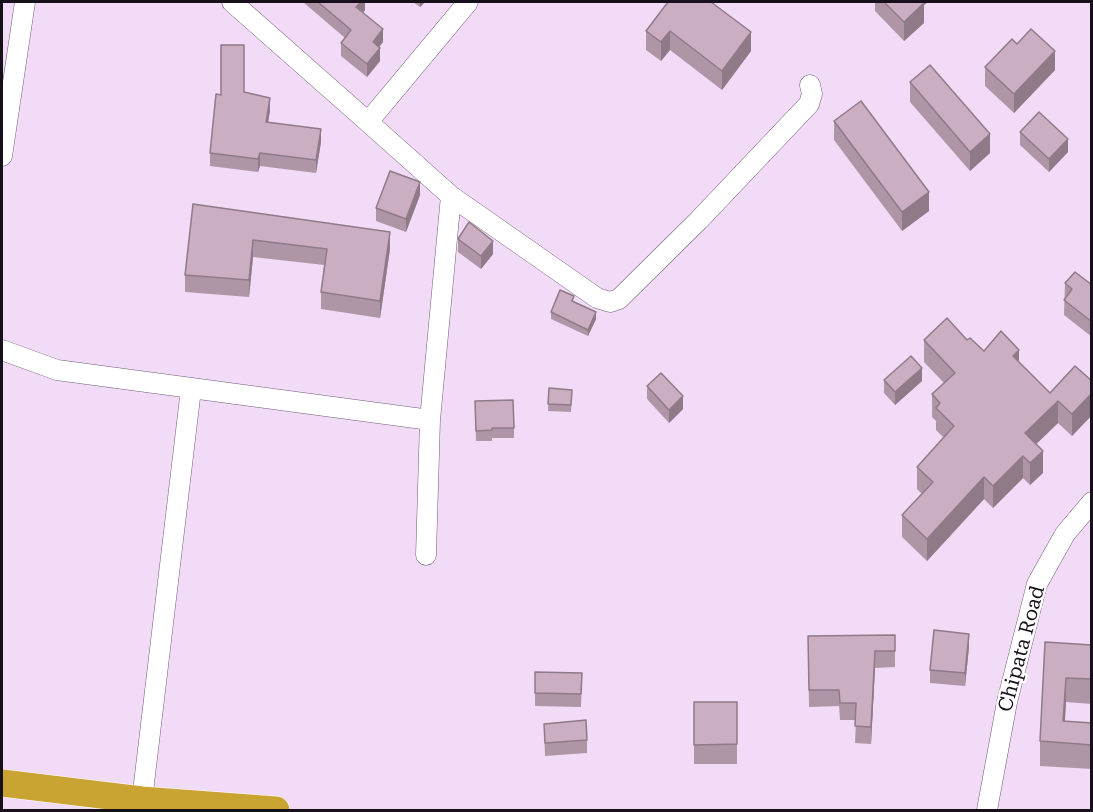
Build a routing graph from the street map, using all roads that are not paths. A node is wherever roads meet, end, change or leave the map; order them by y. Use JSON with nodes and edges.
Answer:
{"nodes":[{"id":1,"x":26,"y":2,"type":"edge"},
{"id":2,"x":232,"y":2,"type":"edge"},
{"id":3,"x":468,"y":2,"type":"edge"},
{"id":4,"x":810,"y":85,"type":"dead end"},
{"id":5,"x":368,"y":122,"type":"junction"},
{"id":6,"x":2,"y":156,"type":"edge"},
{"id":7,"x":451,"y":196,"type":"junction"},
{"id":8,"x":2,"y":350,"type":"edge"},
{"id":9,"x":191,"y":389,"type":"junction"},
{"id":10,"x":430,"y":420,"type":"junction"},
{"id":11,"x":1092,"y":502,"type":"edge"},
{"id":12,"x":426,"y":555,"type":"dead end"},
{"id":13,"x":2,"y":783,"type":"edge"},
{"id":14,"x":141,"y":800,"type":"junction"},
{"id":15,"x":276,"y":810,"type":"edge"},
{"id":16,"x":987,"y":810,"type":"edge"}],
"edges":[{"from":1,"to":6,"type":"street"},
{"from":2,"to":5,"type":"street"},
{"from":3,"to":5,"type":"street"},
{"from":4,"to":7,"type":"street"},
{"from":5,"to":7,"type":"street"},
{"from":7,"to":10,"type":"street"},
{"from":8,"to":9,"type":"street"},
{"from":9,"to":10,"type":"street"},
{"from":9,"to":14,"type":"street"},
{"from":10,"to":12,"type":"street"},
{"from":11,"to":16,"type":"street","name":"Chipata Road"},
{"from":13,"to":14,"type":"highway"},
{"from":14,"to":15,"type":"highway"}]}
